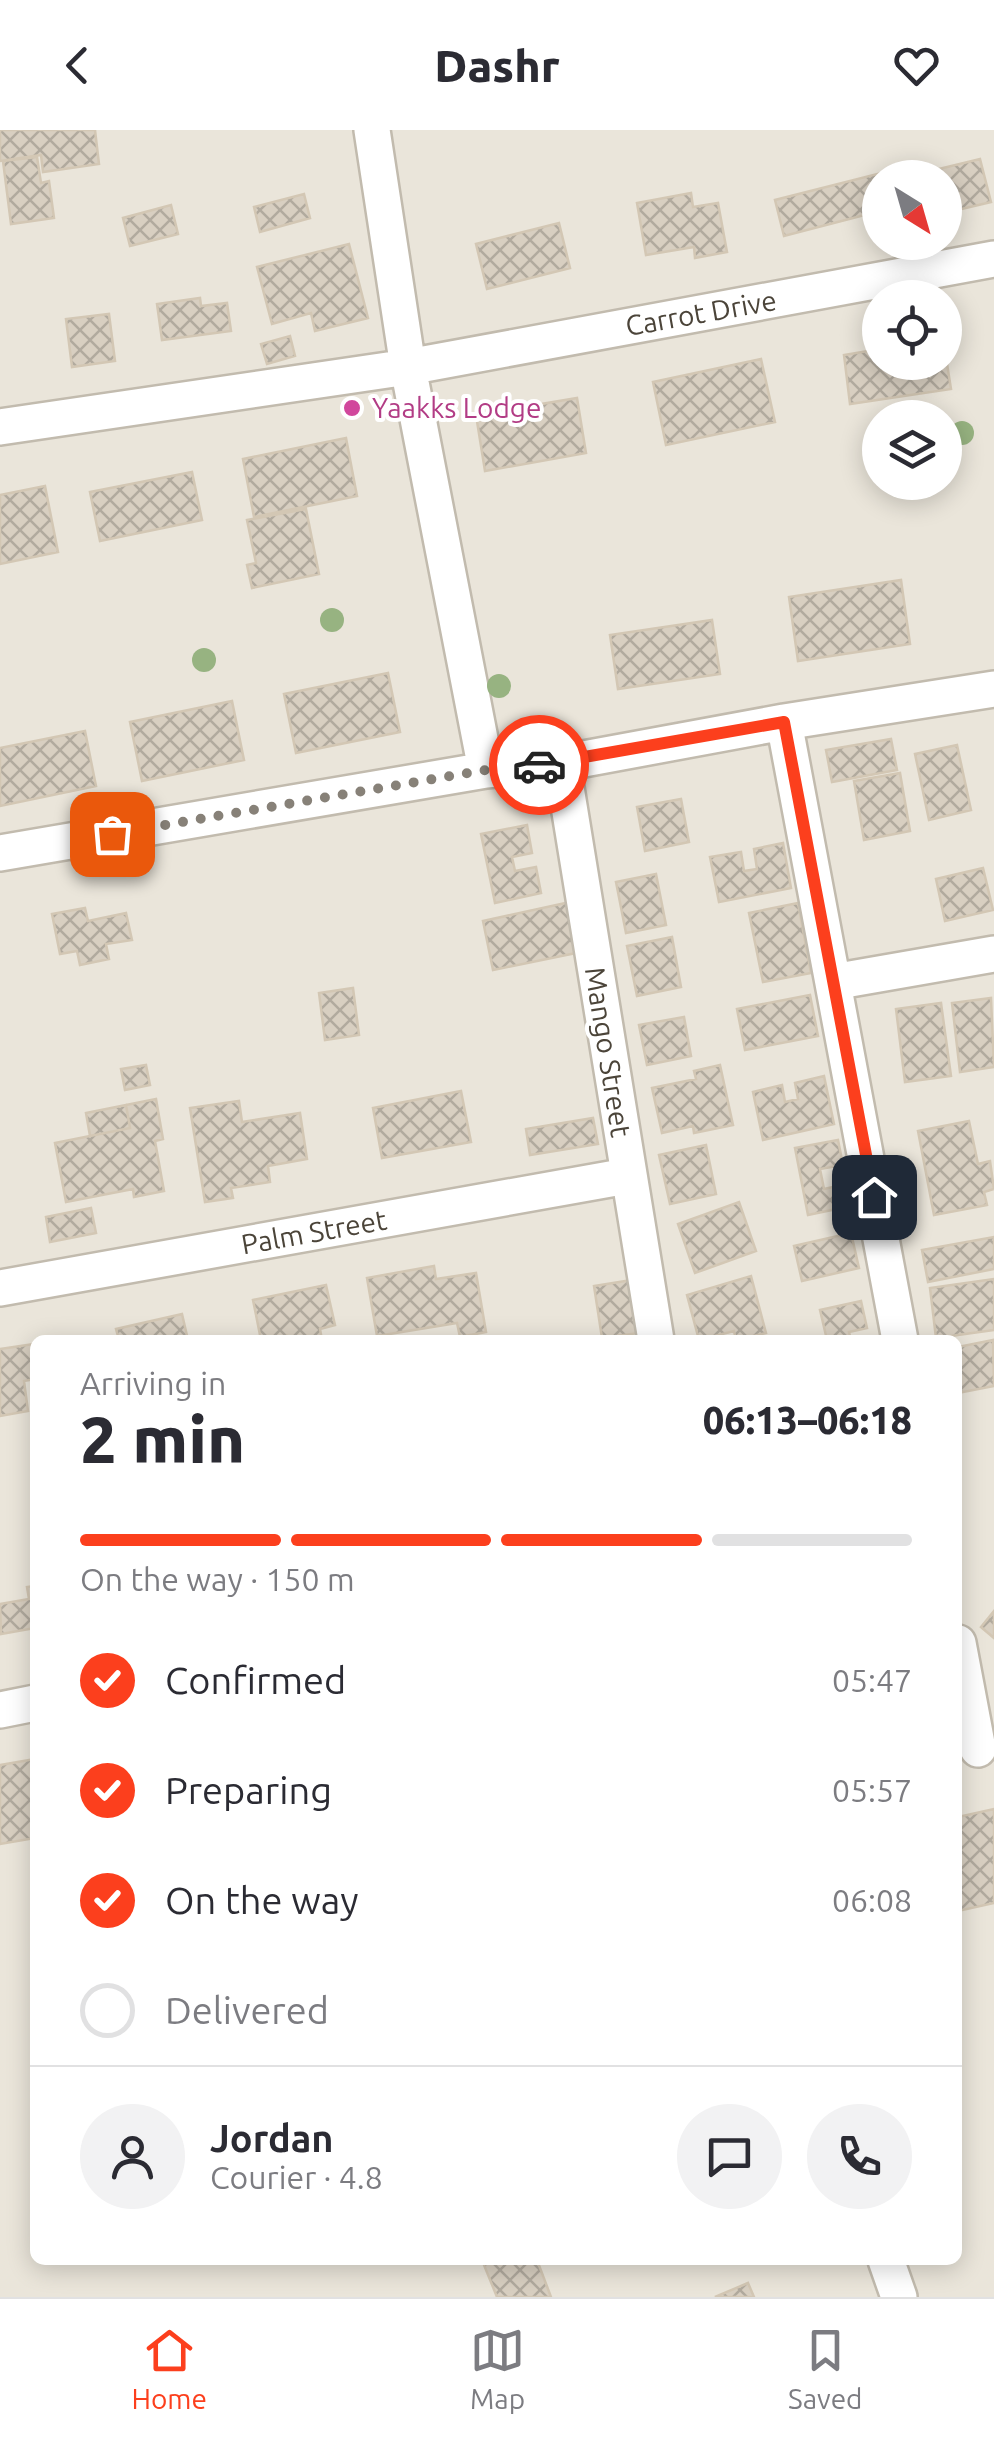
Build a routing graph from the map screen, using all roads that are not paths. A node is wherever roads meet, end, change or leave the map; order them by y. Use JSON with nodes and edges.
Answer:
{"nodes":[{"id":1,"x":372,"y":130,"type":"edge"},
{"id":2,"x":994,"y":259,"type":"edge"},
{"id":3,"x":408,"y":367,"type":"junction"},
{"id":4,"x":0,"y":427,"type":"edge"},
{"id":5,"x":994,"y":689,"type":"edge"},
{"id":6,"x":784,"y":722,"type":"junction"},
{"id":7,"x":562,"y":763,"type":"junction"},
{"id":8,"x":486,"y":770,"type":"junction"},
{"id":9,"x":0,"y":853,"type":"edge"},
{"id":10,"x":994,"y":954,"type":"edge"},
{"id":11,"x":833,"y":982,"type":"junction"},
{"id":12,"x":628,"y":1176,"type":"junction"},
{"id":13,"x":0,"y":1288,"type":"edge"},
{"id":14,"x":655,"y":1335,"type":"edge"},
{"id":15,"x":899,"y":1335,"type":"edge"},
{"id":16,"x":962,"y":1667,"type":"edge"},
{"id":17,"x":30,"y":1704,"type":"edge"},
{"id":18,"x":0,"y":1710,"type":"edge"},
{"id":19,"x":976,"y":1749,"type":"edge"},
{"id":20,"x":888,"y":2265,"type":"edge"},
{"id":21,"x":900,"y":2297,"type":"edge"}],
"edges":[{"from":1,"to":3,"type":"street"},
{"from":2,"to":3,"type":"street","name":"Carrot Drive"},
{"from":3,"to":4,"type":"street","name":"Carrot Drive"},
{"from":3,"to":8,"type":"street"},
{"from":5,"to":6,"type":"street"},
{"from":6,"to":7,"type":"street"},
{"from":6,"to":11,"type":"street"},
{"from":7,"to":8,"type":"street"},
{"from":7,"to":12,"type":"street","name":"Mango Street"},
{"from":8,"to":9,"type":"street"},
{"from":10,"to":11,"type":"street"},
{"from":11,"to":15,"type":"street"},
{"from":12,"to":13,"type":"street","name":"Palm Street"},
{"from":12,"to":14,"type":"street","name":"Mango Street"},
{"from":16,"to":19,"type":"street"},
{"from":17,"to":18,"type":"street"},
{"from":20,"to":21,"type":"street"}]}
